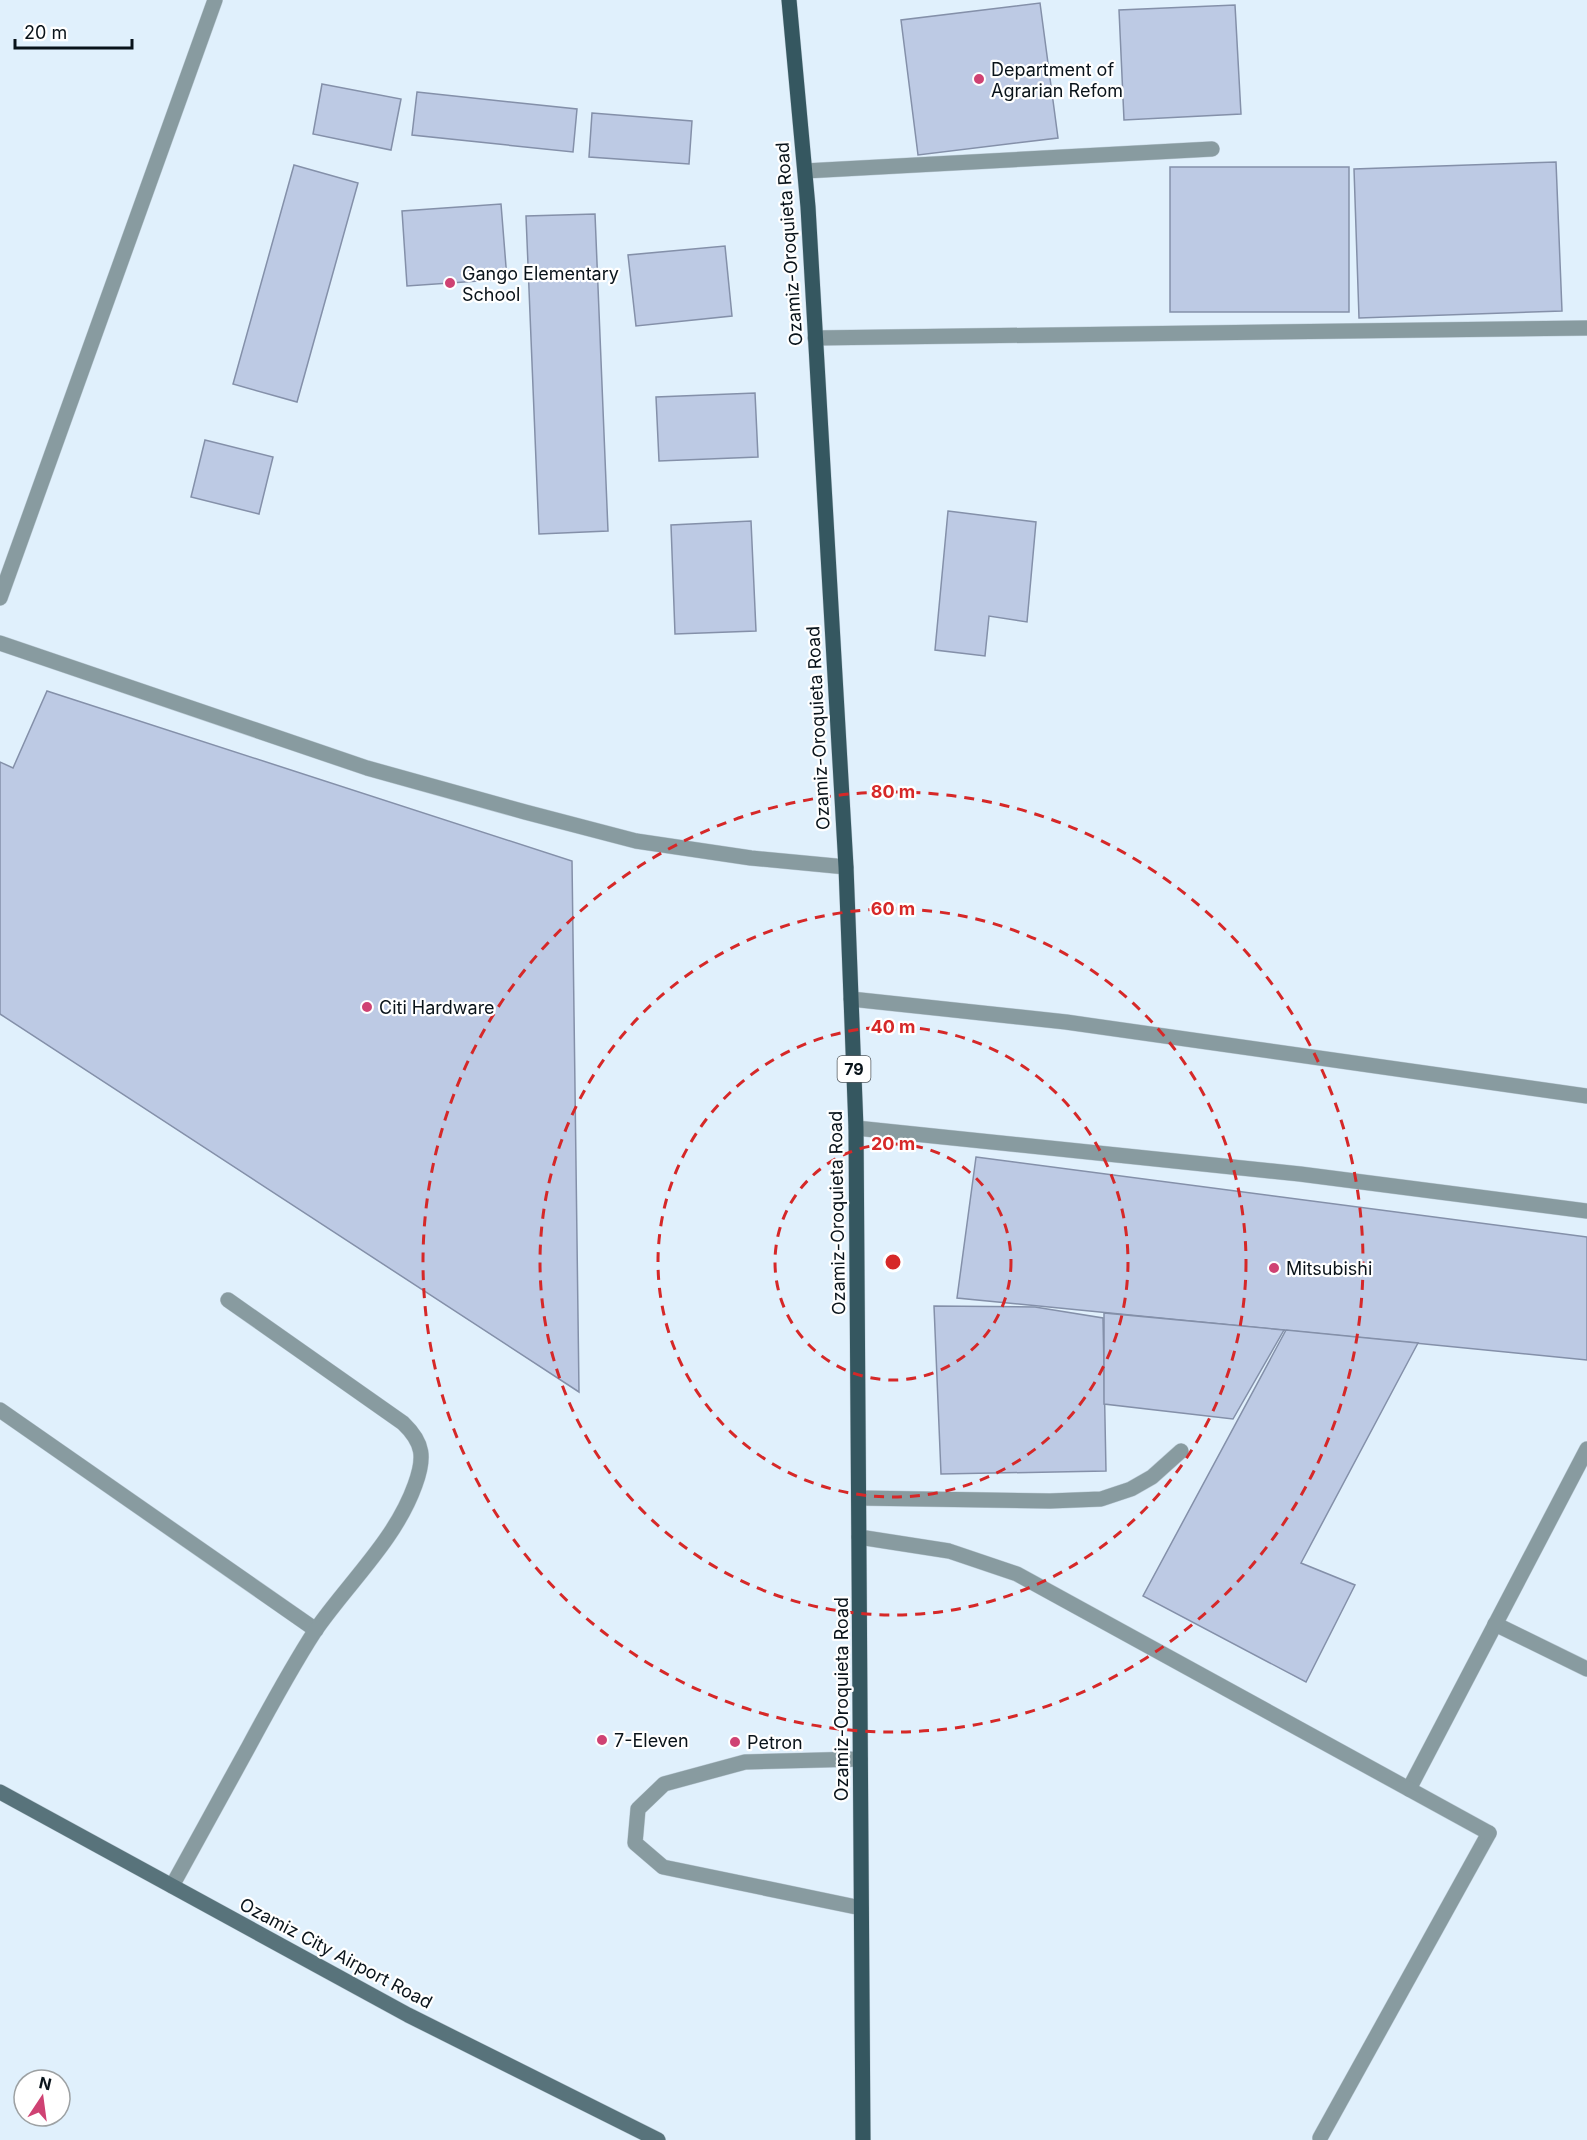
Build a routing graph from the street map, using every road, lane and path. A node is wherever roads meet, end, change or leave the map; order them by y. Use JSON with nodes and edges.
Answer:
{"nodes":[{"id":1,"x":215,"y":0,"type":"edge"},
{"id":2,"x":789,"y":0,"type":"edge"},
{"id":3,"x":1212,"y":149,"type":"dead end"},
{"id":4,"x":805,"y":171,"type":"junction"},
{"id":5,"x":1587,"y":328,"type":"edge"},
{"id":6,"x":815,"y":338,"type":"junction"},
{"id":7,"x":0,"y":598,"type":"edge"},
{"id":8,"x":0,"y":643,"type":"edge"},
{"id":9,"x":846,"y":867,"type":"junction"},
{"id":10,"x":851,"y":999,"type":"junction"},
{"id":11,"x":1587,"y":1096,"type":"edge"},
{"id":12,"x":856,"y":1128,"type":"junction"},
{"id":13,"x":1587,"y":1211,"type":"edge"},
{"id":14,"x":228,"y":1300,"type":"dead end"},
{"id":15,"x":0,"y":1410,"type":"edge"},
{"id":16,"x":1587,"y":1449,"type":"edge"},
{"id":17,"x":1181,"y":1450,"type":"dead end"},
{"id":18,"x":859,"y":1498,"type":"junction"},
{"id":19,"x":859,"y":1537,"type":"junction"},
{"id":20,"x":1495,"y":1624,"type":"junction"},
{"id":21,"x":316,"y":1630,"type":"junction"},
{"id":22,"x":1587,"y":1669,"type":"edge"},
{"id":23,"x":860,"y":1759,"type":"junction"},
{"id":24,"x":1409,"y":1789,"type":"junction"},
{"id":25,"x":0,"y":1792,"type":"edge"},
{"id":26,"x":172,"y":1886,"type":"junction"},
{"id":27,"x":861,"y":1908,"type":"junction"},
{"id":28,"x":1320,"y":2138,"type":"dead end"},
{"id":29,"x":658,"y":2140,"type":"edge"},
{"id":30,"x":863,"y":2140,"type":"edge"}],
"edges":[{"from":1,"to":7,"type":"street"},
{"from":2,"to":4,"type":"main road","name":"Ozamiz-Oroquieta Road","number":"79"},
{"from":3,"to":4,"type":"street"},
{"from":4,"to":6,"type":"main road","name":"Ozamiz-Oroquieta Road","number":"79"},
{"from":5,"to":6,"type":"street"},
{"from":6,"to":9,"type":"main road","name":"Ozamiz-Oroquieta Road","number":"79"},
{"from":8,"to":9,"type":"street"},
{"from":9,"to":10,"type":"main road","name":"Ozamiz-Oroquieta Road","number":"79"},
{"from":10,"to":11,"type":"street"},
{"from":10,"to":12,"type":"main road","name":"Ozamiz-Oroquieta Road","number":"79"},
{"from":12,"to":13,"type":"street"},
{"from":12,"to":18,"type":"main road","name":"Ozamiz-Oroquieta Road","number":"79"},
{"from":14,"to":21,"type":"street"},
{"from":15,"to":21,"type":"street"},
{"from":16,"to":20,"type":"street"},
{"from":17,"to":18,"type":"street"},
{"from":18,"to":19,"type":"main road","name":"Ozamiz-Oroquieta Road","number":"79"},
{"from":19,"to":23,"type":"main road","name":"Ozamiz-Oroquieta Road","number":"79"},
{"from":19,"to":24,"type":"street"},
{"from":20,"to":22,"type":"street"},
{"from":20,"to":24,"type":"street"},
{"from":21,"to":26,"type":"street"},
{"from":23,"to":27,"type":"main road","name":"Ozamiz-Oroquieta Road","number":"79"},
{"from":23,"to":27,"type":"street"},
{"from":24,"to":28,"type":"street"},
{"from":25,"to":26,"type":"main road","name":"Ozamiz City Airport Road"},
{"from":26,"to":29,"type":"main road","name":"Ozamiz City Airport Road"},
{"from":27,"to":30,"type":"main road","name":"Ozamiz-Oroquieta Road","number":"79"}]}
